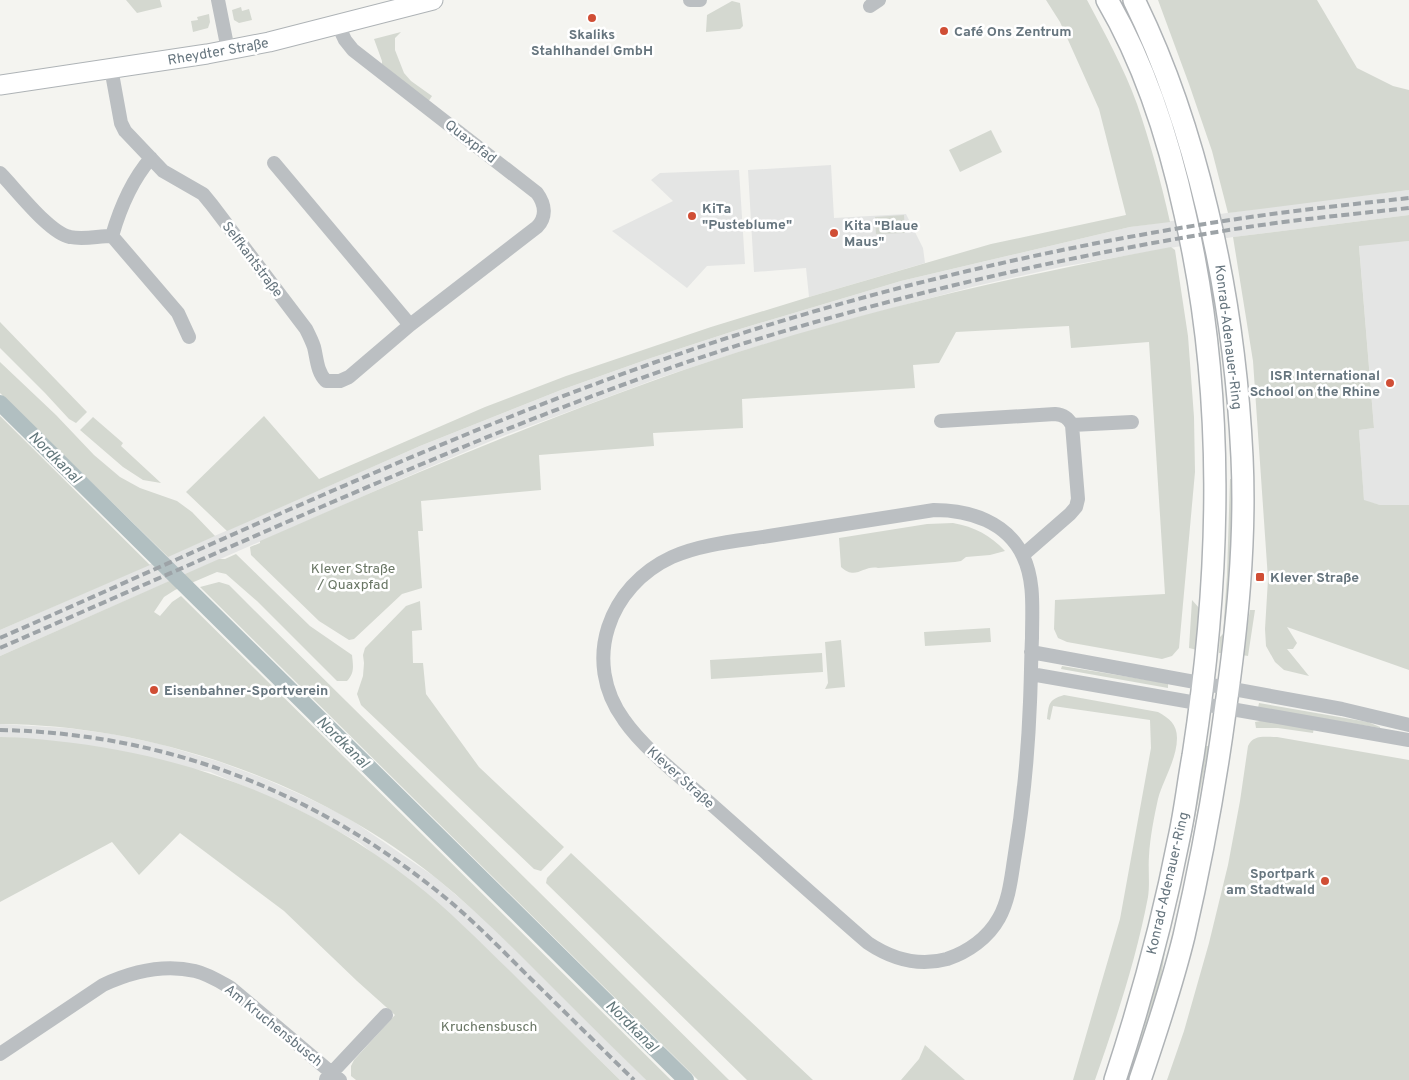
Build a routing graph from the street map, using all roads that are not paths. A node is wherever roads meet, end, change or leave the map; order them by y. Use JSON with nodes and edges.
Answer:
{"nodes":[{"id":1,"x":218,"y":0,"type":"edge"},
{"id":2,"x":433,"y":0,"type":"edge"},
{"id":3,"x":690,"y":0,"type":"edge"},
{"id":4,"x":700,"y":0,"type":"edge"},
{"id":5,"x":1107,"y":0,"type":"edge"},
{"id":6,"x":1134,"y":0,"type":"edge"},
{"id":7,"x":338,"y":25,"type":"junction"},
{"id":8,"x":228,"y":50,"type":"junction"},
{"id":9,"x":111,"y":68,"type":"junction"},
{"id":10,"x":0,"y":84,"type":"edge"},
{"id":11,"x":151,"y":158,"type":"junction"},
{"id":12,"x":274,"y":163,"type":"dead end"},
{"id":13,"x":0,"y":173,"type":"edge"},
{"id":14,"x":112,"y":236,"type":"junction"},
{"id":15,"x":492,"y":261,"type":"joint"},
{"id":16,"x":410,"y":324,"type":"junction"},
{"id":17,"x":189,"y":337,"type":"dead end"},
{"id":18,"x":941,"y":421,"type":"dead end"},
{"id":19,"x":1132,"y":422,"type":"dead end"},
{"id":20,"x":1072,"y":425,"type":"junction"},
{"id":21,"x":1023,"y":555,"type":"junction"},
{"id":22,"x":1031,"y":652,"type":"junction"},
{"id":23,"x":1031,"y":674,"type":"junction"},
{"id":24,"x":1203,"y":693,"type":"junction"},
{"id":25,"x":1227,"y":698,"type":"junction"},
{"id":26,"x":1404,"y":725,"type":"edge"},
{"id":27,"x":1403,"y":739,"type":"edge"},
{"id":28,"x":386,"y":1015,"type":"dead end"},
{"id":29,"x":0,"y":1054,"type":"edge"},
{"id":30,"x":332,"y":1078,"type":"edge"},
{"id":31,"x":1115,"y":1080,"type":"edge"},
{"id":32,"x":1140,"y":1080,"type":"edge"}],
"edges":[{"from":1,"to":8,"type":"street"},
{"from":2,"to":7,"type":"main road","name":"Rheydter Straße"},
{"from":3,"to":4,"type":"street"},
{"from":5,"to":24,"type":"main road","name":"Konrad-Adenauer-Ring"},
{"from":6,"to":25,"type":"main road","name":"Konrad-Adenauer-Ring"},
{"from":7,"to":8,"type":"main road","name":"Rheydter Straße"},
{"from":7,"to":15,"type":"street","name":"Quaxpfad"},
{"from":8,"to":9,"type":"main road","name":"Rheydter Straße"},
{"from":9,"to":10,"type":"main road","name":"Rheydter Straße"},
{"from":9,"to":11,"type":"street","name":"Selfkantstraße"},
{"from":11,"to":14,"type":"street"},
{"from":11,"to":16,"type":"street","name":"Selfkantstraße"},
{"from":12,"to":16,"type":"street"},
{"from":13,"to":14,"type":"street"},
{"from":14,"to":17,"type":"street"},
{"from":15,"to":16,"type":"street","name":"Selfkantstraße"},
{"from":18,"to":20,"type":"street"},
{"from":19,"to":20,"type":"street"},
{"from":20,"to":21,"type":"street"},
{"from":21,"to":22,"type":"street","name":"Klever Straße"},
{"from":21,"to":23,"type":"street","name":"Klever Straße"},
{"from":22,"to":23,"type":"street","name":"Klever Straße"},
{"from":22,"to":24,"type":"street"},
{"from":23,"to":24,"type":"street"},
{"from":24,"to":25,"type":"street"},
{"from":24,"to":25,"type":"street"},
{"from":24,"to":31,"type":"main road","name":"Konrad-Adenauer-Ring"},
{"from":25,"to":26,"type":"street"},
{"from":25,"to":27,"type":"street"},
{"from":25,"to":32,"type":"main road","name":"Konrad-Adenauer-Ring"},
{"from":26,"to":27,"type":"street"},
{"from":28,"to":30,"type":"street"},
{"from":29,"to":30,"type":"street","name":"Am Kruchensbusch"}]}
